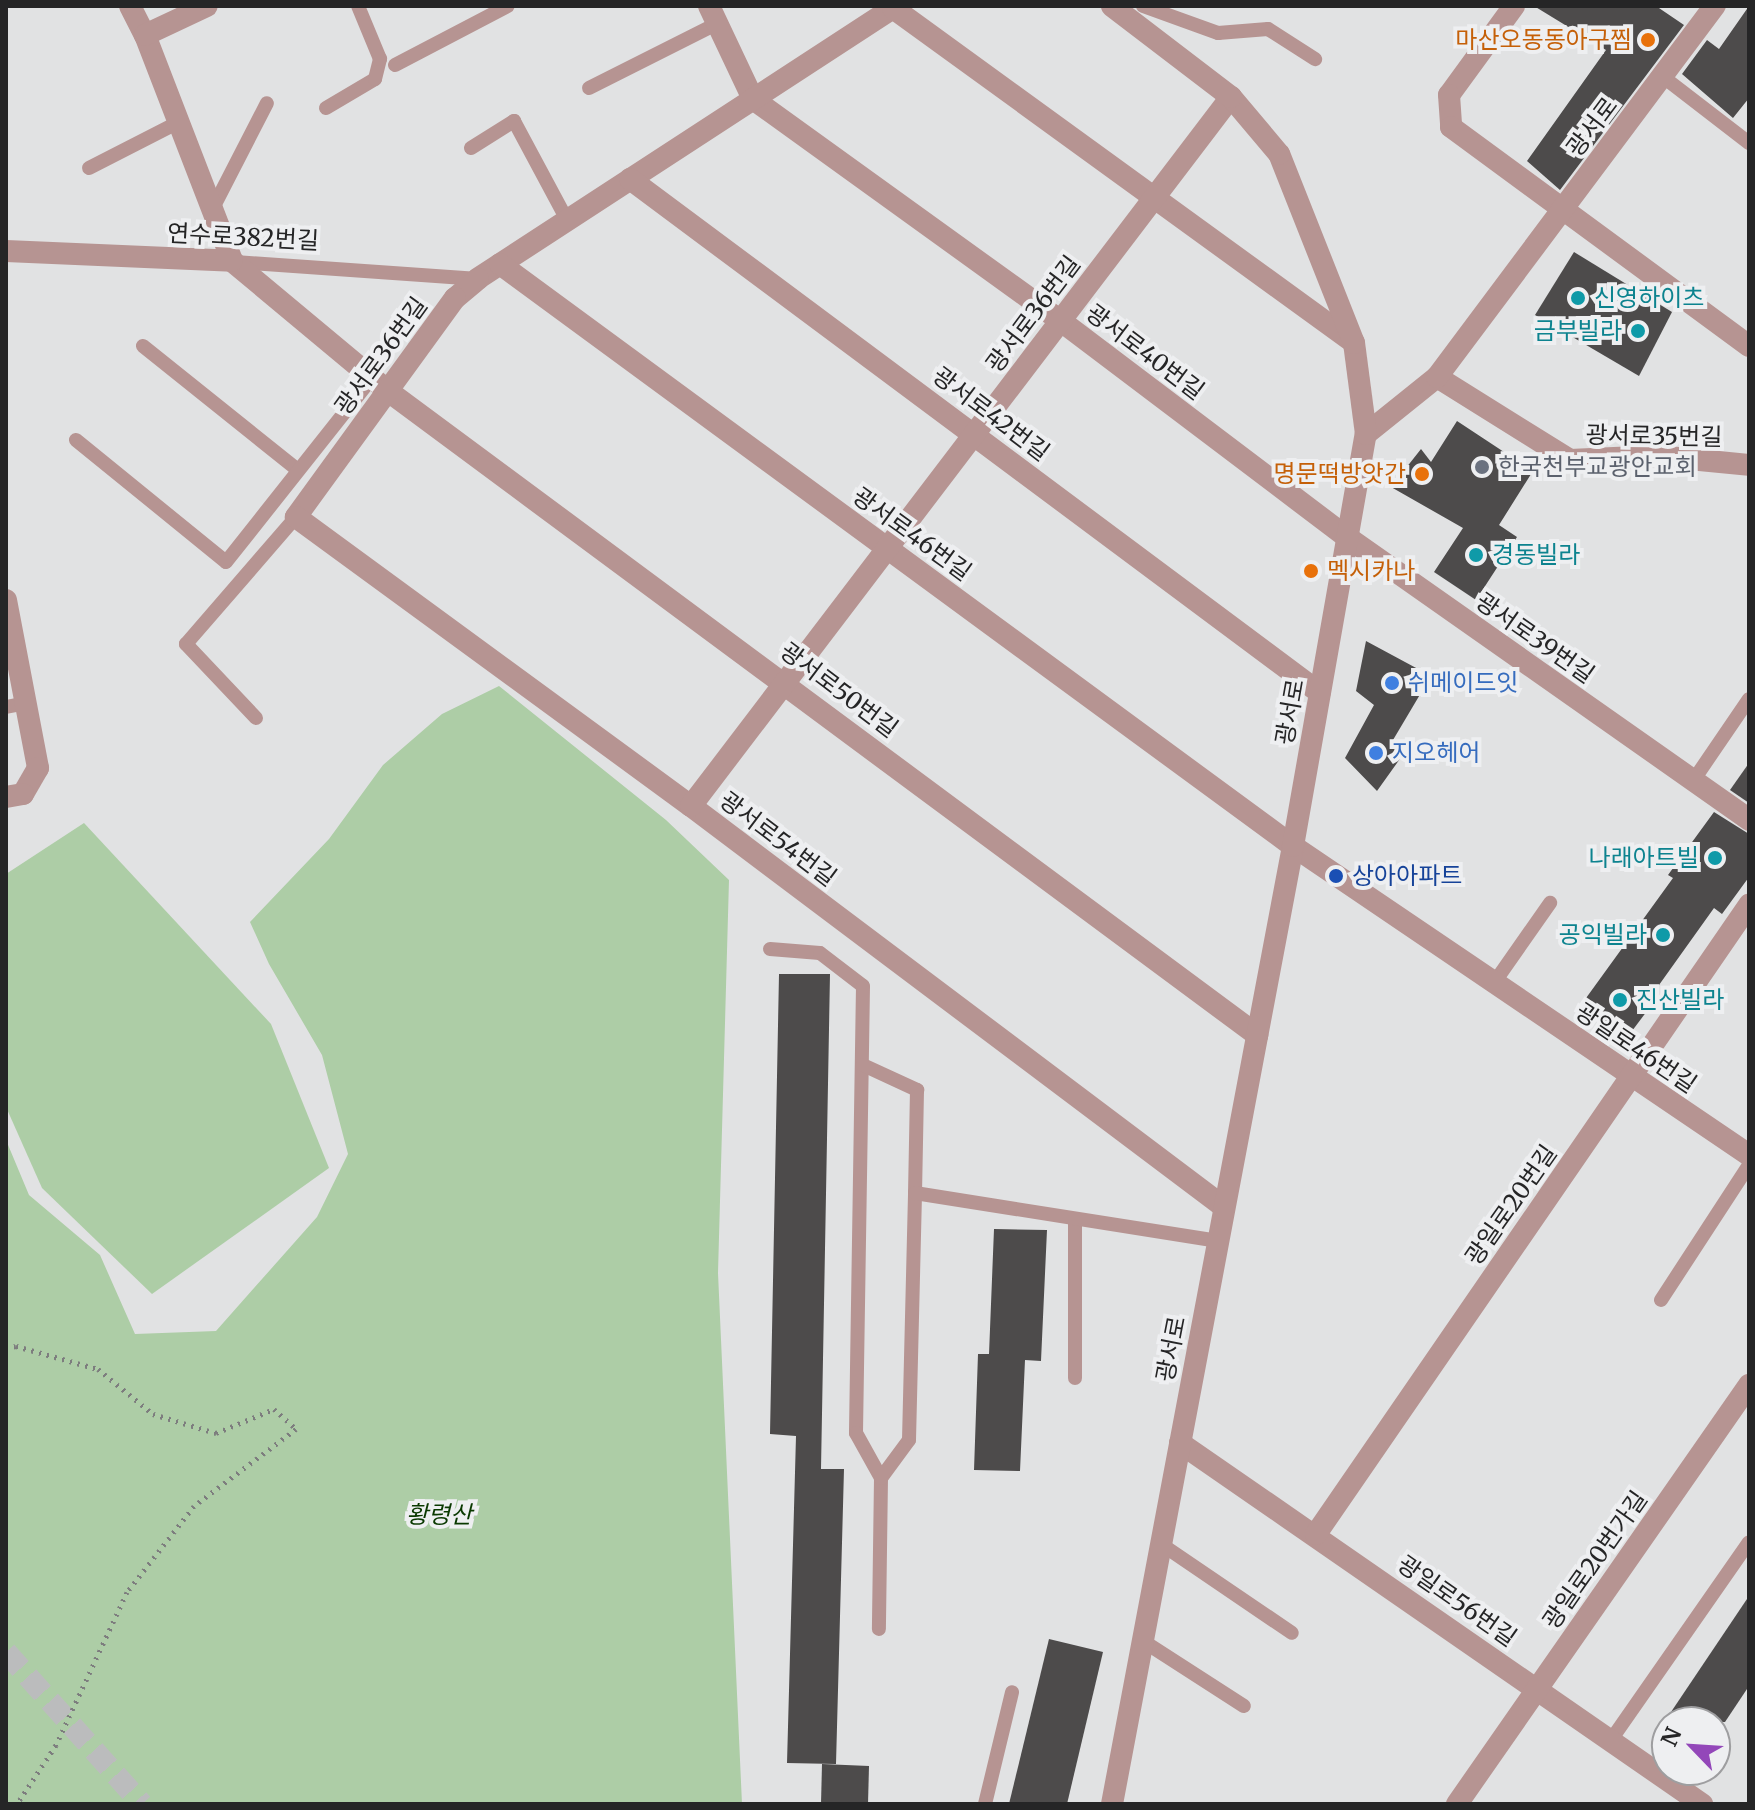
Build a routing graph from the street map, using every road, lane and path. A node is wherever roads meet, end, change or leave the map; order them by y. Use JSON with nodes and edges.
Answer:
{"nodes":[{"id":1,"x":130,"y":6,"type":"edge"},
{"id":2,"x":207,"y":6,"type":"edge"},
{"id":3,"x":358,"y":6,"type":"edge"},
{"id":4,"x":508,"y":6,"type":"edge"},
{"id":5,"x":1112,"y":6,"type":"edge"},
{"id":6,"x":1143,"y":6,"type":"edge"},
{"id":7,"x":1715,"y":6,"type":"edge"},
{"id":8,"x":895,"y":7,"type":"edge"},
{"id":9,"x":1506,"y":9,"type":"edge"},
{"id":10,"x":714,"y":15,"type":"edge"},
{"id":11,"x":145,"y":35,"type":"junction"},
{"id":12,"x":1315,"y":59,"type":"dead end"},
{"id":13,"x":395,"y":65,"type":"dead end"},
{"id":14,"x":1662,"y":76,"type":"junction"},
{"id":15,"x":589,"y":88,"type":"dead end"},
{"id":16,"x":1231,"y":97,"type":"junction"},
{"id":17,"x":753,"y":99,"type":"junction"},
{"id":18,"x":267,"y":103,"type":"dead end"},
{"id":19,"x":326,"y":108,"type":"dead end"},
{"id":20,"x":179,"y":122,"type":"junction"},
{"id":21,"x":1749,"y":143,"type":"edge"},
{"id":22,"x":471,"y":148,"type":"dead end"},
{"id":23,"x":89,"y":168,"type":"dead end"},
{"id":24,"x":630,"y":179,"type":"junction"},
{"id":25,"x":1155,"y":197,"type":"junction"},
{"id":26,"x":212,"y":210,"type":"junction"},
{"id":27,"x":1562,"y":211,"type":"junction"},
{"id":28,"x":567,"y":220,"type":"junction"},
{"id":29,"x":6,"y":251,"type":"edge"},
{"id":30,"x":232,"y":261,"type":"junction"},
{"id":31,"x":500,"y":264,"type":"junction"},
{"id":32,"x":478,"y":279,"type":"junction"},
{"id":33,"x":1061,"y":321,"type":"junction"},
{"id":34,"x":1354,"y":343,"type":"junction"},
{"id":35,"x":143,"y":346,"type":"dead end"},
{"id":36,"x":1749,"y":346,"type":"edge"},
{"id":37,"x":1437,"y":377,"type":"junction"},
{"id":38,"x":380,"y":384,"type":"junction"},
{"id":39,"x":975,"y":434,"type":"junction"},
{"id":40,"x":1366,"y":434,"type":"junction"},
{"id":41,"x":76,"y":440,"type":"dead end"},
{"id":42,"x":1749,"y":465,"type":"edge"},
{"id":43,"x":298,"y":470,"type":"junction"},
{"id":44,"x":296,"y":517,"type":"junction"},
{"id":45,"x":1347,"y":537,"type":"junction"},
{"id":46,"x":888,"y":548,"type":"junction"},
{"id":47,"x":6,"y":600,"type":"edge"},
{"id":48,"x":786,"y":683,"type":"junction"},
{"id":49,"x":1320,"y":693,"type":"junction"},
{"id":50,"x":1749,"y":699,"type":"edge"},
{"id":51,"x":16,"y":705,"type":"edge"},
{"id":52,"x":256,"y":718,"type":"dead end"},
{"id":53,"x":1693,"y":781,"type":"junction"},
{"id":54,"x":6,"y":797,"type":"edge"},
{"id":55,"x":691,"y":806,"type":"junction"},
{"id":56,"x":1749,"y":820,"type":"edge"},
{"id":57,"x":1293,"y":846,"type":"junction"},
{"id":58,"x":1550,"y":903,"type":"dead end"},
{"id":59,"x":1749,"y":905,"type":"edge"},
{"id":60,"x":770,"y":949,"type":"dead end"},
{"id":61,"x":1494,"y":983,"type":"junction"},
{"id":62,"x":1257,"y":1035,"type":"junction"},
{"id":63,"x":863,"y":1065,"type":"junction"},
{"id":64,"x":1632,"y":1076,"type":"junction"},
{"id":65,"x":1749,"y":1155,"type":"edge"},
{"id":66,"x":1749,"y":1165,"type":"edge"},
{"id":67,"x":915,"y":1193,"type":"junction"},
{"id":68,"x":1224,"y":1207,"type":"junction"},
{"id":69,"x":1075,"y":1219,"type":"junction"},
{"id":70,"x":1218,"y":1241,"type":"junction"},
{"id":71,"x":1661,"y":1300,"type":"dead end"},
{"id":72,"x":6,"y":1348,"type":"edge"},
{"id":73,"x":1075,"y":1378,"type":"dead end"},
{"id":74,"x":1749,"y":1385,"type":"edge"},
{"id":75,"x":1180,"y":1443,"type":"junction"},
{"id":76,"x":881,"y":1478,"type":"junction"},
{"id":77,"x":1316,"y":1534,"type":"junction"},
{"id":78,"x":1749,"y":1542,"type":"edge"},
{"id":79,"x":1161,"y":1544,"type":"junction"},
{"id":80,"x":879,"y":1629,"type":"dead end"},
{"id":81,"x":1292,"y":1633,"type":"dead end"},
{"id":82,"x":1143,"y":1641,"type":"junction"},
{"id":83,"x":1537,"y":1689,"type":"junction"},
{"id":84,"x":1012,"y":1692,"type":"dead end"},
{"id":85,"x":1244,"y":1706,"type":"dead end"},
{"id":86,"x":1611,"y":1740,"type":"junction"},
{"id":87,"x":17,"y":1804,"type":"edge"},
{"id":88,"x":985,"y":1804,"type":"edge"},
{"id":89,"x":1112,"y":1804,"type":"edge"},
{"id":90,"x":1457,"y":1804,"type":"edge"},
{"id":91,"x":1702,"y":1804,"type":"edge"}],
"edges":[{"from":1,"to":11,"type":"street"},
{"from":2,"to":11,"type":"street"},
{"from":3,"to":19,"type":"lane"},
{"from":4,"to":13,"type":"lane"},
{"from":5,"to":16,"type":"street"},
{"from":6,"to":12,"type":"lane"},
{"from":7,"to":14,"type":"street","name":"광서로"},
{"from":8,"to":17,"type":"street","name":"광서로36번길"},
{"from":8,"to":25,"type":"street","name":"광서로36번길"},
{"from":9,"to":27,"type":"street"},
{"from":10,"to":15,"type":"lane"},
{"from":10,"to":17,"type":"street"},
{"from":11,"to":20,"type":"street"},
{"from":14,"to":21,"type":"lane"},
{"from":14,"to":27,"type":"street","name":"광서로"},
{"from":16,"to":25,"type":"street","name":"광서로36번길"},
{"from":16,"to":34,"type":"street"},
{"from":17,"to":24,"type":"street","name":"광서로36번길"},
{"from":17,"to":33,"type":"street","name":"광서로40번길"},
{"from":18,"to":26,"type":"lane"},
{"from":20,"to":23,"type":"lane"},
{"from":20,"to":26,"type":"street"},
{"from":22,"to":28,"type":"lane"},
{"from":24,"to":28,"type":"street","name":"광서로36번길"},
{"from":24,"to":39,"type":"street","name":"광서로42번길"},
{"from":25,"to":33,"type":"street","name":"광서로36번길"},
{"from":25,"to":34,"type":"street","name":"광서로36번길"},
{"from":26,"to":30,"type":"street"},
{"from":27,"to":36,"type":"street"},
{"from":27,"to":37,"type":"street","name":"광서로"},
{"from":28,"to":31,"type":"street","name":"광서로36번길"},
{"from":29,"to":30,"type":"street","name":"연수로382번길"},
{"from":30,"to":32,"type":"lane","name":"연수로382번길"},
{"from":30,"to":38,"type":"street","name":"광서로50번길"},
{"from":31,"to":32,"type":"street","name":"광서로36번길"},
{"from":31,"to":46,"type":"street","name":"광서로46번길"},
{"from":32,"to":38,"type":"street","name":"광서로36번길"},
{"from":33,"to":39,"type":"street","name":"광서로36번길"},
{"from":33,"to":45,"type":"street","name":"광서로40번길"},
{"from":34,"to":40,"type":"street"},
{"from":35,"to":43,"type":"lane"},
{"from":37,"to":40,"type":"street","name":"광서로"},
{"from":37,"to":42,"type":"street","name":"광서로35번길"},
{"from":38,"to":43,"type":"lane"},
{"from":38,"to":44,"type":"street","name":"광서로36번길"},
{"from":38,"to":48,"type":"street","name":"광서로50번길"},
{"from":39,"to":46,"type":"street","name":"광서로36번길"},
{"from":39,"to":49,"type":"street","name":"광서로42번길"},
{"from":40,"to":45,"type":"street","name":"광서로"},
{"from":41,"to":43,"type":"lane"},
{"from":44,"to":52,"type":"lane"},
{"from":44,"to":55,"type":"street","name":"광서로54번길"},
{"from":45,"to":49,"type":"street","name":"광서로"},
{"from":45,"to":53,"type":"street","name":"광서로39번길"},
{"from":46,"to":48,"type":"street","name":"광서로36번길"},
{"from":46,"to":57,"type":"street","name":"광서로46번길"},
{"from":47,"to":51,"type":"street"},
{"from":48,"to":55,"type":"street","name":"광서로36번길"},
{"from":48,"to":62,"type":"street","name":"광서로50번길"},
{"from":49,"to":57,"type":"street","name":"광서로"},
{"from":50,"to":53,"type":"lane"},
{"from":51,"to":54,"type":"street"},
{"from":53,"to":56,"type":"street","name":"광서로39번길"},
{"from":55,"to":68,"type":"street","name":"광서로54번길"},
{"from":57,"to":61,"type":"street","name":"광일로46번길"},
{"from":57,"to":62,"type":"street","name":"광서로"},
{"from":58,"to":61,"type":"lane"},
{"from":59,"to":64,"type":"street","name":"광일로20번길"},
{"from":60,"to":63,"type":"lane"},
{"from":61,"to":64,"type":"street","name":"광일로46번길"},
{"from":62,"to":68,"type":"street","name":"광서로"},
{"from":63,"to":67,"type":"lane"},
{"from":63,"to":76,"type":"lane"},
{"from":64,"to":65,"type":"street","name":"광일로46번길"},
{"from":64,"to":77,"type":"street","name":"광일로20번길"},
{"from":66,"to":71,"type":"lane"},
{"from":67,"to":69,"type":"lane"},
{"from":67,"to":76,"type":"lane"},
{"from":68,"to":70,"type":"street","name":"광서로"},
{"from":69,"to":70,"type":"lane"},
{"from":69,"to":73,"type":"lane"},
{"from":70,"to":75,"type":"street","name":"광서로"},
{"from":72,"to":87,"type":"path"},
{"from":74,"to":83,"type":"street","name":"광일로20번가길"},
{"from":75,"to":77,"type":"street","name":"광일로56번길"},
{"from":75,"to":79,"type":"street","name":"광서로"},
{"from":76,"to":80,"type":"lane"},
{"from":77,"to":83,"type":"street","name":"광일로56번길"},
{"from":78,"to":86,"type":"lane"},
{"from":79,"to":81,"type":"lane"},
{"from":79,"to":82,"type":"street","name":"광서로"},
{"from":82,"to":85,"type":"lane"},
{"from":82,"to":89,"type":"street","name":"광서로"},
{"from":83,"to":86,"type":"street","name":"광일로56번길"},
{"from":83,"to":90,"type":"street","name":"광일로20번가길"},
{"from":84,"to":88,"type":"lane"},
{"from":86,"to":91,"type":"street","name":"광일로56번길"}]}
